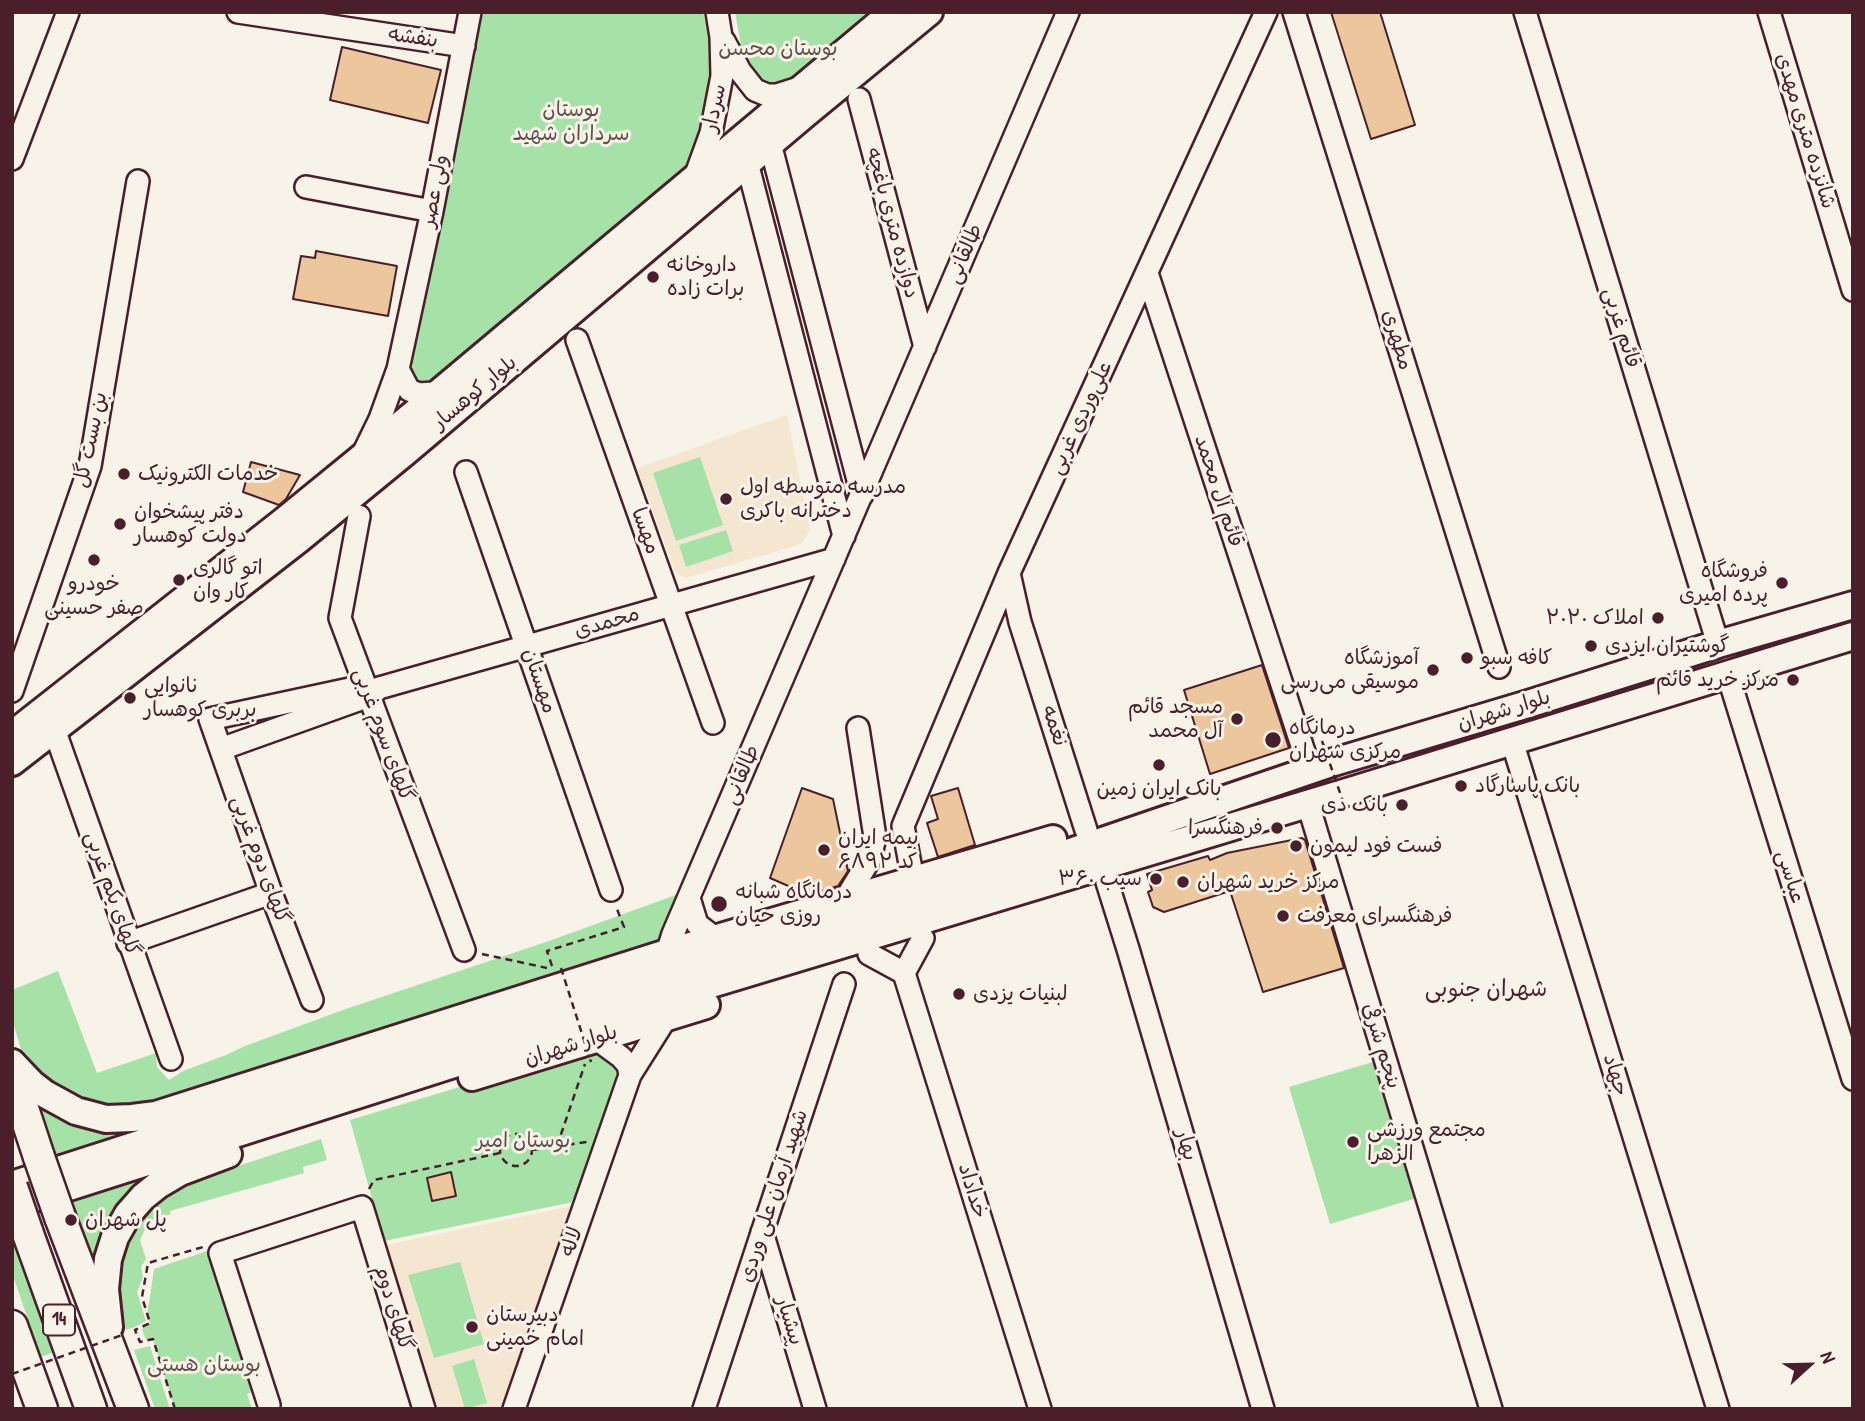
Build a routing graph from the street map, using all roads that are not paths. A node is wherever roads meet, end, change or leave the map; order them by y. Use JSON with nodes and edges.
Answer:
{"nodes":[{"id":1,"x":68,"y":12,"type":"edge"},
{"id":2,"x":238,"y":12,"type":"edge"},
{"id":3,"x":470,"y":12,"type":"edge"},
{"id":4,"x":717,"y":12,"type":"edge"},
{"id":5,"x":893,"y":12,"type":"edge"},
{"id":6,"x":929,"y":12,"type":"edge"},
{"id":7,"x":1068,"y":12,"type":"edge"},
{"id":8,"x":1266,"y":12,"type":"edge"},
{"id":9,"x":1294,"y":12,"type":"edge"},
{"id":10,"x":1525,"y":12,"type":"edge"},
{"id":11,"x":1769,"y":12,"type":"edge"},
{"id":12,"x":298,"y":17,"type":"edge"},
{"id":13,"x":721,"y":37,"type":"junction"},
{"id":14,"x":464,"y":46,"type":"junction"},
{"id":15,"x":801,"y":88,"type":"junction"},
{"id":16,"x":859,"y":99,"type":"dead end"},
{"id":17,"x":767,"y":132,"type":"junction"},
{"id":18,"x":744,"y":151,"type":"junction"},
{"id":19,"x":12,"y":159,"type":"edge"},
{"id":20,"x":695,"y":177,"type":"junction"},
{"id":21,"x":138,"y":181,"type":"dead end"},
{"id":22,"x":306,"y":187,"type":"dead end"},
{"id":23,"x":432,"y":211,"type":"junction"},
{"id":24,"x":1147,"y":273,"type":"junction"},
{"id":25,"x":1853,"y":290,"type":"edge"},
{"id":26,"x":577,"y":340,"type":"dead end"},
{"id":27,"x":925,"y":347,"type":"junction"},
{"id":28,"x":398,"y":369,"type":"junction"},
{"id":29,"x":444,"y":389,"type":"junction"},
{"id":30,"x":360,"y":459,"type":"junction"},
{"id":31,"x":466,"y":472,"type":"dead end"},
{"id":32,"x":862,"y":495,"type":"junction"},
{"id":33,"x":359,"y":516,"type":"dead end"},
{"id":34,"x":844,"y":536,"type":"junction"},
{"id":35,"x":834,"y":558,"type":"junction"},
{"id":36,"x":1009,"y":573,"type":"junction"},
{"id":37,"x":671,"y":605,"type":"junction"},
{"id":38,"x":1853,"y":605,"type":"edge"},
{"id":39,"x":990,"y":618,"type":"junction"},
{"id":40,"x":1020,"y":622,"type":"junction"},
{"id":41,"x":1853,"y":636,"type":"edge"},
{"id":42,"x":1718,"y":644,"type":"junction"},
{"id":43,"x":527,"y":646,"type":"junction"},
{"id":44,"x":1499,"y":667,"type":"dead end"},
{"id":45,"x":1728,"y":675,"type":"junction"},
{"id":46,"x":371,"y":690,"type":"junction"},
{"id":47,"x":12,"y":691,"type":"edge"},
{"id":48,"x":713,"y":723,"type":"dead end"},
{"id":49,"x":858,"y":727,"type":"dead end"},
{"id":50,"x":54,"y":729,"type":"junction"},
{"id":51,"x":1513,"y":741,"type":"junction"},
{"id":52,"x":16,"y":746,"type":"edge"},
{"id":53,"x":220,"y":749,"type":"junction"},
{"id":54,"x":1310,"y":770,"type":"junction"},
{"id":55,"x":1308,"y":804,"type":"junction"},
{"id":56,"x":873,"y":824,"type":"junction"},
{"id":57,"x":903,"y":826,"type":"junction"},
{"id":58,"x":1086,"y":830,"type":"junction"},
{"id":59,"x":1160,"y":835,"type":"junction"},
{"id":60,"x":913,"y":880,"type":"junction"},
{"id":61,"x":1107,"y":882,"type":"junction"},
{"id":62,"x":611,"y":890,"type":"road end"},
{"id":63,"x":271,"y":893,"type":"junction"},
{"id":64,"x":689,"y":898,"type":"junction"},
{"id":65,"x":845,"y":900,"type":"junction"},
{"id":66,"x":715,"y":938,"type":"junction"},
{"id":67,"x":923,"y":938,"type":"junction"},
{"id":68,"x":128,"y":943,"type":"junction"},
{"id":69,"x":464,"y":950,"type":"road end"},
{"id":70,"x":667,"y":953,"type":"junction"},
{"id":71,"x":869,"y":954,"type":"junction"},
{"id":72,"x":899,"y":970,"type":"junction"},
{"id":73,"x":844,"y":984,"type":"dead end"},
{"id":74,"x":312,"y":1000,"type":"dead end"},
{"id":75,"x":666,"y":1018,"type":"junction"},
{"id":76,"x":593,"y":1050,"type":"junction"},
{"id":77,"x":171,"y":1059,"type":"dead end"},
{"id":78,"x":12,"y":1063,"type":"edge"},
{"id":79,"x":12,"y":1075,"type":"edge"},
{"id":80,"x":630,"y":1075,"type":"junction"},
{"id":81,"x":1853,"y":1079,"type":"edge"},
{"id":82,"x":12,"y":1186,"type":"edge"},
{"id":83,"x":12,"y":1205,"type":"edge"},
{"id":84,"x":762,"y":1232,"type":"junction"},
{"id":85,"x":12,"y":1326,"type":"edge"},
{"id":86,"x":118,"y":1346,"type":"junction"},
{"id":87,"x":269,"y":1405,"type":"dead end"},
{"id":88,"x":42,"y":1409,"type":"edge"},
{"id":89,"x":91,"y":1409,"type":"edge"},
{"id":90,"x":133,"y":1409,"type":"edge"},
{"id":91,"x":424,"y":1409,"type":"edge"},
{"id":92,"x":514,"y":1409,"type":"edge"},
{"id":93,"x":704,"y":1409,"type":"edge"},
{"id":94,"x":816,"y":1409,"type":"edge"},
{"id":95,"x":1040,"y":1409,"type":"edge"},
{"id":96,"x":1263,"y":1409,"type":"edge"},
{"id":97,"x":1491,"y":1409,"type":"edge"},
{"id":98,"x":1718,"y":1409,"type":"edge"}],
"edges":[{"from":1,"to":19,"type":"street"},
{"from":2,"to":12,"type":"street","name":"بنفشه"},
{"from":3,"to":14,"type":"street","name":"ولی عصر"},
{"from":4,"to":13,"type":"street","name":"سردار"},
{"from":5,"to":15,"type":"main road","name":"بلوار کوهسار"},
{"from":6,"to":17,"type":"main road","name":"بلوار کوهسار"},
{"from":7,"to":27,"type":"street","name":"طالقانی"},
{"from":8,"to":24,"type":"street","name":"علی‌وردی غربی"},
{"from":9,"to":44,"type":"street","name":"مطهری"},
{"from":10,"to":42,"type":"street","name":"قائم غربی"},
{"from":11,"to":25,"type":"street","name":"شانزده متری مهدی"},
{"from":12,"to":14,"type":"street","name":"بنفشه"},
{"from":13,"to":15,"type":"street","name":"سردار"},
{"from":13,"to":20,"type":"street","name":"سردار"},
{"from":14,"to":23,"type":"street","name":"ولی عصر"},
{"from":15,"to":17,"type":"main road","name":"بلوار کوهسار"},
{"from":16,"to":27,"type":"street","name":"دوازده متری باغچه"},
{"from":17,"to":18,"type":"main road","name":"بلوار کوهسار"},
{"from":17,"to":32,"type":"street"},
{"from":18,"to":20,"type":"main road","name":"بلوار کوهسار"},
{"from":18,"to":34,"type":"street"},
{"from":18,"to":50,"type":"main road","name":"بلوار کوهسار"},
{"from":20,"to":29,"type":"main road","name":"بلوار کوهسار"},
{"from":21,"to":47,"type":"street","name":"بن بست گل"},
{"from":22,"to":23,"type":"street"},
{"from":23,"to":28,"type":"street","name":"ولی عصر"},
{"from":24,"to":36,"type":"street","name":"علی‌وردی غربی"},
{"from":24,"to":54,"type":"street","name":"قائم آل محمد"},
{"from":26,"to":37,"type":"street","name":"مهسا"},
{"from":27,"to":32,"type":"street","name":"طالقانی"},
{"from":28,"to":29,"type":"street"},
{"from":28,"to":30,"type":"street","name":"ولی عصر"},
{"from":29,"to":30,"type":"main road","name":"بلوار کوهسار"},
{"from":30,"to":52,"type":"main road","name":"بلوار کوهسار"},
{"from":31,"to":43,"type":"street","name":"مهستان"},
{"from":32,"to":34,"type":"street","name":"طالقانی"},
{"from":33,"to":46,"type":"street","name":"گلهای سوم غربی"},
{"from":34,"to":35,"type":"street","name":"طالقانی"},
{"from":35,"to":37,"type":"street","name":"محمدی"},
{"from":35,"to":64,"type":"street","name":"طالقانی"},
{"from":36,"to":39,"type":"street","name":"علی‌وردی غربی"},
{"from":36,"to":40,"type":"street","name":"نغمه"},
{"from":37,"to":43,"type":"street","name":"محمدی"},
{"from":37,"to":48,"type":"street","name":"مهسا"},
{"from":38,"to":42,"type":"main road","name":"بلوار شهران"},
{"from":39,"to":40,"type":"street"},
{"from":39,"to":57,"type":"street","name":"علی‌وردی غربی"},
{"from":40,"to":58,"type":"street","name":"نغمه"},
{"from":41,"to":45,"type":"main road","name":"بلوار شهران"},
{"from":42,"to":54,"type":"main road","name":"بلوار شهران"},
{"from":43,"to":46,"type":"street","name":"محمدی"},
{"from":43,"to":62,"type":"street","name":"مهستان"},
{"from":45,"to":51,"type":"main road","name":"بلوار شهران"},
{"from":45,"to":81,"type":"street","name":"عباسی"},
{"from":46,"to":53,"type":"street"},
{"from":46,"to":53,"type":"street","name":"گلهای دوم غربی"},
{"from":46,"to":69,"type":"street","name":"گلهای سوم غربی"},
{"from":49,"to":56,"type":"street"},
{"from":50,"to":52,"type":"main road","name":"بلوار کوهسار"},
{"from":50,"to":68,"type":"street","name":"گلهای یکم غربی"},
{"from":51,"to":55,"type":"main road","name":"بلوار شهران"},
{"from":51,"to":98,"type":"street","name":"جهاد"},
{"from":53,"to":63,"type":"street","name":"گلهای دوم غربی"},
{"from":54,"to":59,"type":"main road","name":"بلوار شهران"},
{"from":55,"to":59,"type":"main road","name":"بلوار شهران"},
{"from":55,"to":97,"type":"street","name":"پنجم شرقی"},
{"from":56,"to":57,"type":"street"},
{"from":56,"to":65,"type":"street"},
{"from":57,"to":60,"type":"street"},
{"from":58,"to":59,"type":"main road","name":"بلوار شهران"},
{"from":58,"to":60,"type":"main road","name":"بلوار شهران"},
{"from":59,"to":61,"type":"main road","name":"بلوار شهران"},
{"from":59,"to":82,"type":"main road","name":"بلوار شهران"},
{"from":59,"to":83,"type":"main road","name":"بلوار شهران"},
{"from":60,"to":65,"type":"main road","name":"بلوار شهران"},
{"from":61,"to":67,"type":"main road","name":"بلوار شهران"},
{"from":61,"to":96,"type":"street","name":"بهار"},
{"from":63,"to":68,"type":"street"},
{"from":63,"to":74,"type":"street","name":"گلهای دوم غربی"},
{"from":64,"to":66,"type":"street"},
{"from":64,"to":70,"type":"street","name":"طالقانی"},
{"from":65,"to":66,"type":"main road","name":"بلوار شهران"},
{"from":66,"to":70,"type":"main road","name":"بلوار شهران"},
{"from":67,"to":71,"type":"main road","name":"بلوار شهران"},
{"from":67,"to":72,"type":"street"},
{"from":68,"to":77,"type":"street","name":"گلهای یکم غربی"},
{"from":70,"to":78,"type":"main road","name":"بلوار شهران"},
{"from":71,"to":72,"type":"street"},
{"from":71,"to":75,"type":"main road","name":"بلوار شهران"},
{"from":72,"to":95,"type":"street","name":"خداداد"},
{"from":73,"to":84,"type":"street","name":"شهید آرمان علی وردی"},
{"from":75,"to":76,"type":"main road","name":"بلوار شهران"},
{"from":75,"to":80,"type":"street","name":"لاله"},
{"from":76,"to":80,"type":"street"},
{"from":76,"to":86,"type":"main road","name":"بلوار شهران"},
{"from":79,"to":86,"type":"highway","bridge":true},
{"from":80,"to":92,"type":"street","name":"لاله"},
{"from":82,"to":89,"type":"highway","number":"14","bridge":true},
{"from":84,"to":93,"type":"street","name":"شهید آرمان علی وردی"},
{"from":84,"to":94,"type":"street","name":"پیشیار"},
{"from":85,"to":88,"type":"highway","number":"14"},
{"from":86,"to":90,"type":"highway"},
{"from":87,"to":91,"type":"street","name":"گلهای دوم"}]}
